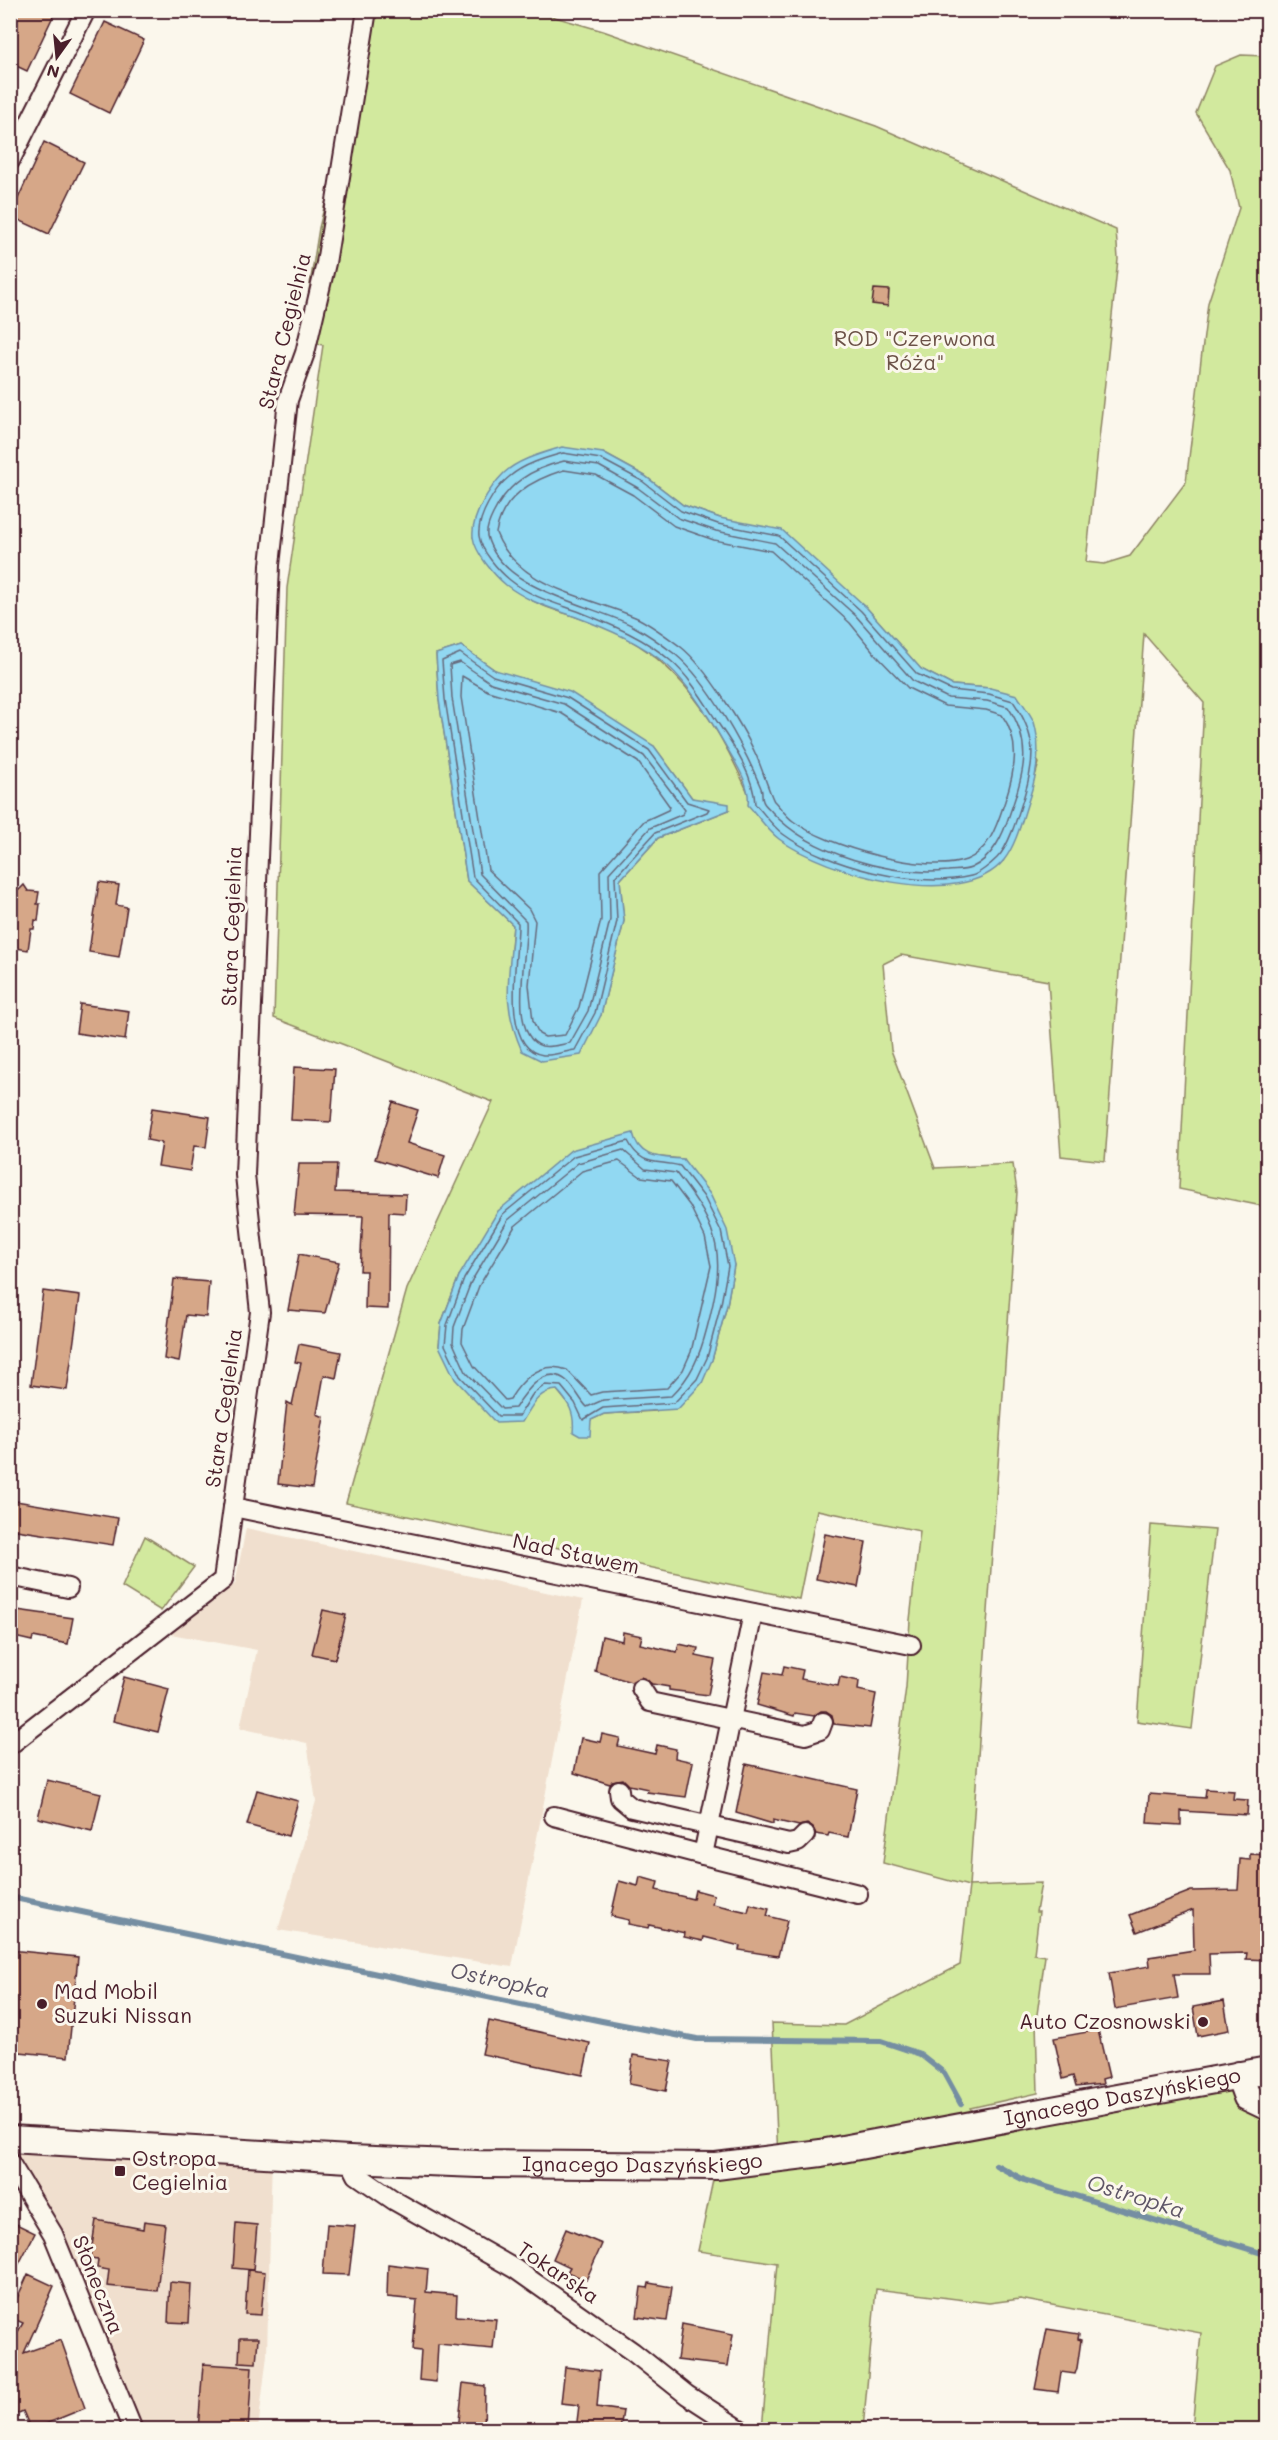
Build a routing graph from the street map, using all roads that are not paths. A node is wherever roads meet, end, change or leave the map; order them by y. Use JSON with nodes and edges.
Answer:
{"nodes":[{"id":1,"x":86,"y":10,"type":"edge"},
{"id":2,"x":367,"y":10,"type":"edge"},
{"id":3,"x":10,"y":161,"type":"edge"},
{"id":4,"x":233,"y":1507,"type":"junction"},
{"id":5,"x":10,"y":1576,"type":"edge"},
{"id":6,"x":68,"y":1588,"type":"dead end"},
{"id":7,"x":753,"y":1613,"type":"junction"},
{"id":8,"x":911,"y":1645,"type":"dead end"},
{"id":9,"x":641,"y":1688,"type":"dead end"},
{"id":10,"x":731,"y":1719,"type":"junction"},
{"id":11,"x":823,"y":1722,"type":"dead end"},
{"id":12,"x":10,"y":1745,"type":"edge"},
{"id":13,"x":619,"y":1790,"type":"dead end"},
{"id":14,"x":554,"y":1816,"type":"dead end"},
{"id":15,"x":709,"y":1827,"type":"junction"},
{"id":16,"x":805,"y":1835,"type":"dead end"},
{"id":17,"x":703,"y":1855,"type":"junction"},
{"id":18,"x":858,"y":1893,"type":"dead end"},
{"id":19,"x":1268,"y":2070,"type":"edge"},
{"id":20,"x":1239,"y":2075,"type":"junction"},
{"id":21,"x":1268,"y":2107,"type":"edge"},
{"id":22,"x":10,"y":2139,"type":"edge"},
{"id":23,"x":349,"y":2159,"type":"junction"},
{"id":24,"x":10,"y":2163,"type":"edge"},
{"id":25,"x":133,"y":2430,"type":"edge"},
{"id":26,"x":741,"y":2430,"type":"edge"}],
"edges":[{"from":1,"to":3,"type":"street"},
{"from":2,"to":4,"type":"street","name":"Stara Cegielnia"},
{"from":4,"to":7,"type":"street","name":"Nad Stawem"},
{"from":4,"to":12,"type":"street","name":"Stara Cegielnia"},
{"from":5,"to":6,"type":"street"},
{"from":7,"to":8,"type":"street","name":"Nad Stawem"},
{"from":7,"to":10,"type":"street"},
{"from":9,"to":10,"type":"street"},
{"from":10,"to":11,"type":"street"},
{"from":10,"to":15,"type":"street"},
{"from":13,"to":15,"type":"street"},
{"from":14,"to":17,"type":"street"},
{"from":15,"to":16,"type":"street"},
{"from":15,"to":17,"type":"street"},
{"from":17,"to":18,"type":"street"},
{"from":19,"to":20,"type":"main road","name":"Ignacego Daszyńskiego"},
{"from":20,"to":21,"type":"main road"},
{"from":20,"to":23,"type":"main road","name":"Ignacego Daszyńskiego"},
{"from":22,"to":23,"type":"main road","name":"Ignacego Daszyńskiego"},
{"from":23,"to":26,"type":"street","name":"Tokarska"},
{"from":24,"to":25,"type":"street","name":"Słoneczna"}]}
